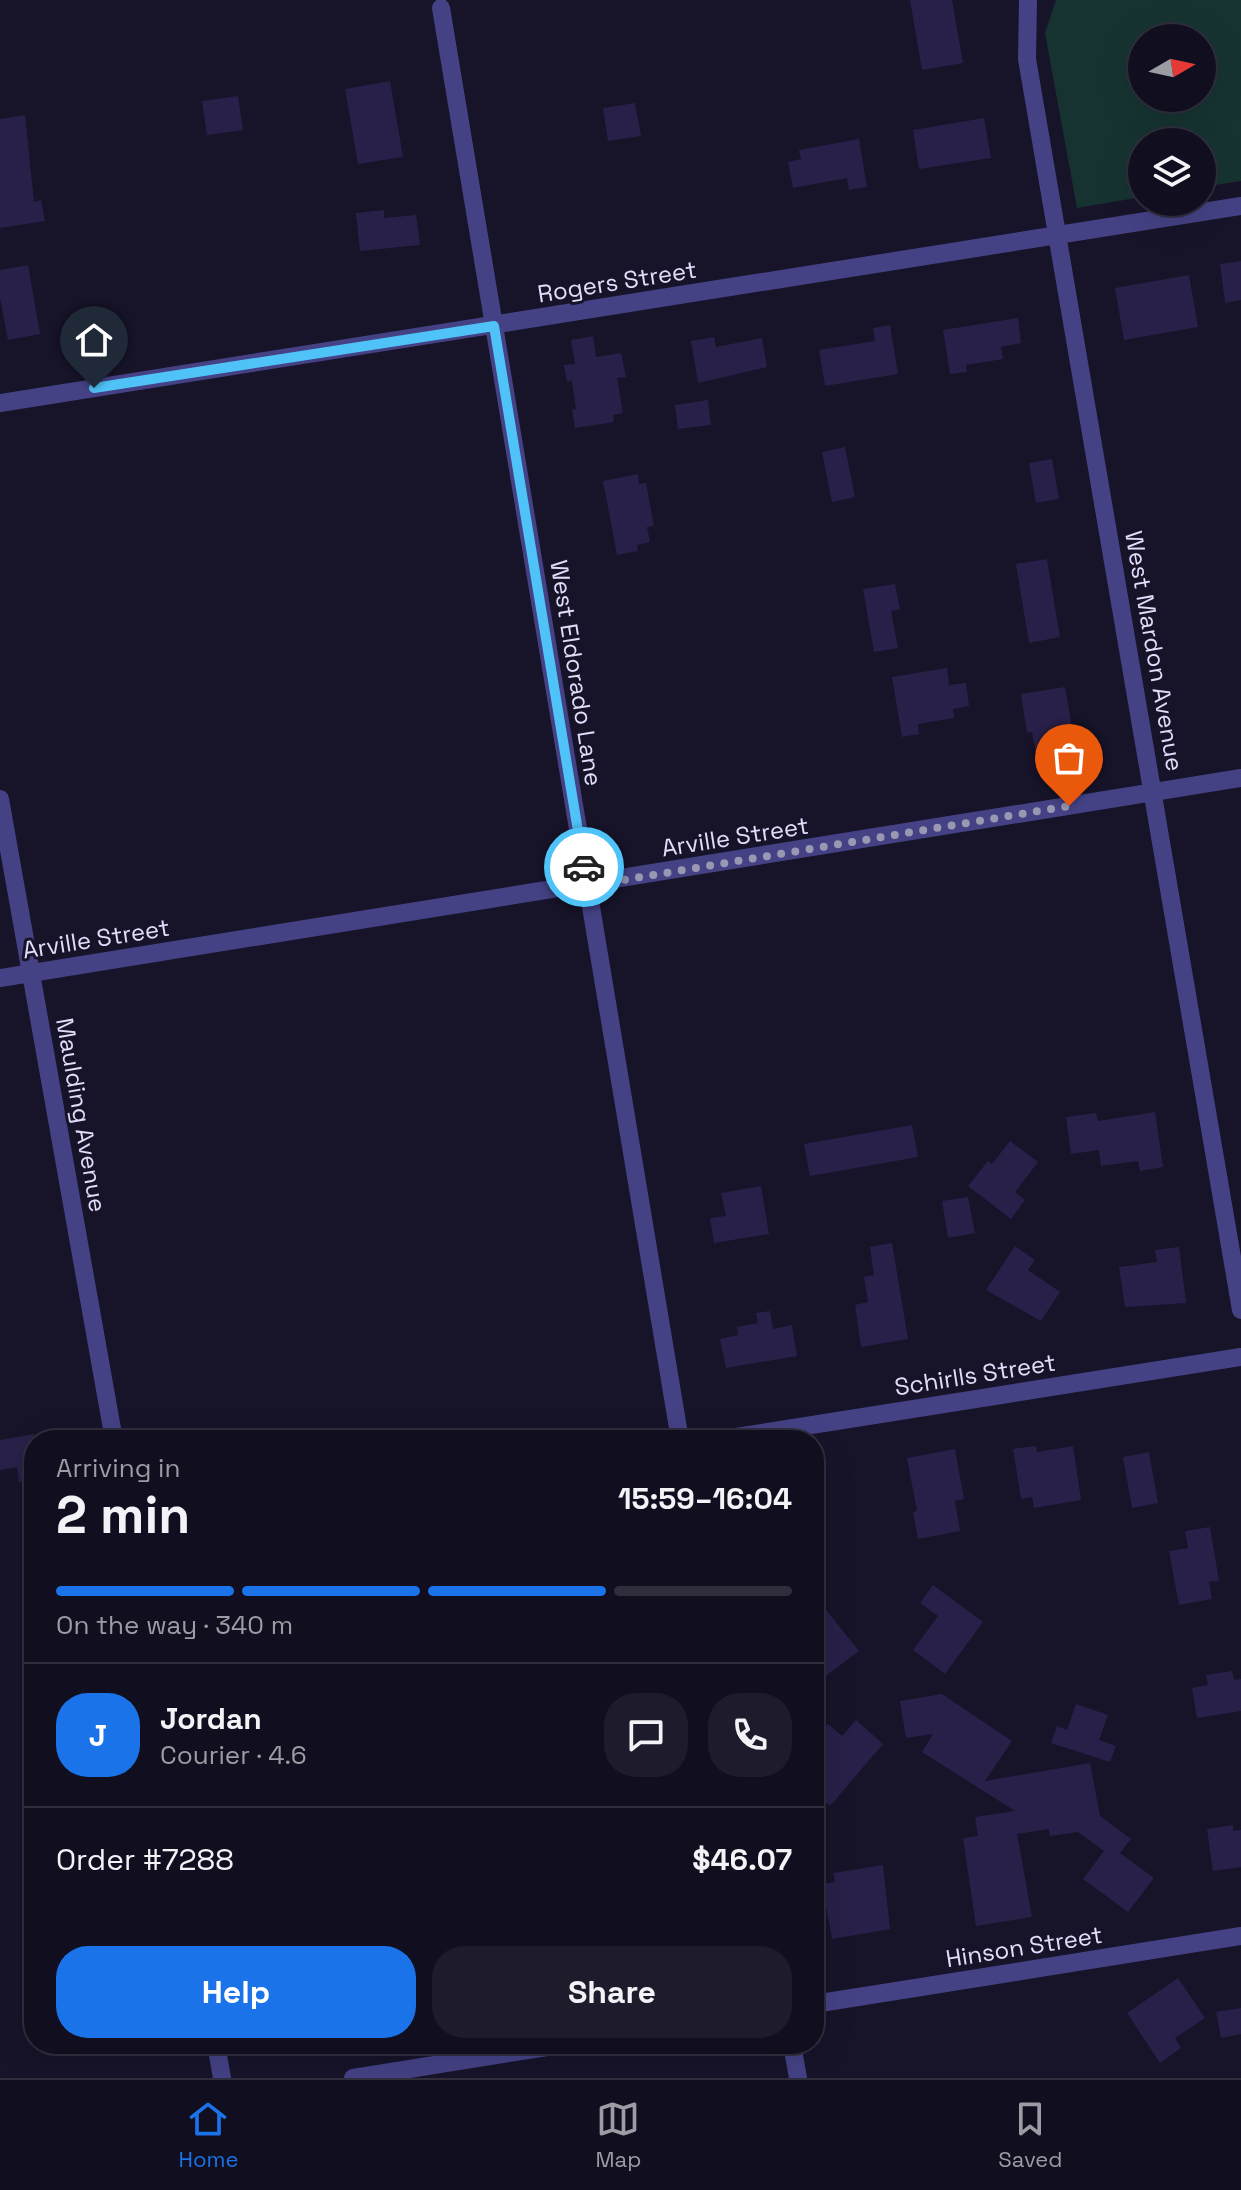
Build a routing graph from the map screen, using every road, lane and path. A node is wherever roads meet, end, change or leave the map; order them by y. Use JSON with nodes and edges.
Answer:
{"nodes":[{"id":1,"x":1028,"y":0,"type":"edge"},
{"id":2,"x":441,"y":8,"type":"dead end"},
{"id":3,"x":1241,"y":206,"type":"edge"},
{"id":4,"x":1057,"y":235,"type":"junction"},
{"id":5,"x":494,"y":326,"type":"junction"},
{"id":6,"x":0,"y":403,"type":"edge"},
{"id":7,"x":1241,"y":778,"type":"edge"},
{"id":8,"x":1154,"y":792,"type":"junction"},
{"id":9,"x":0,"y":799,"type":"edge"},
{"id":10,"x":587,"y":886,"type":"junction"},
{"id":11,"x":30,"y":974,"type":"junction"},
{"id":12,"x":0,"y":978,"type":"edge"},
{"id":13,"x":1241,"y":1310,"type":"edge"},
{"id":14,"x":1241,"y":1357,"type":"edge"},
{"id":15,"x":112,"y":1430,"type":"edge"},
{"id":16,"x":678,"y":1430,"type":"edge"},
{"id":17,"x":780,"y":1430,"type":"edge"},
{"id":18,"x":1241,"y":1936,"type":"edge"},
{"id":19,"x":824,"y":2002,"type":"edge"},
{"id":20,"x":218,"y":2054,"type":"edge"},
{"id":21,"x":503,"y":2054,"type":"edge"},
{"id":22,"x":794,"y":2054,"type":"edge"},
{"id":23,"x":222,"y":2078,"type":"edge"},
{"id":24,"x":353,"y":2078,"type":"edge"},
{"id":25,"x":798,"y":2078,"type":"edge"}],
"edges":[{"from":1,"to":4,"type":"street","name":"West Mardon Avenue"},
{"from":2,"to":5,"type":"street","name":"West Eldorado Lane"},
{"from":3,"to":4,"type":"street","name":"Rogers Street"},
{"from":4,"to":5,"type":"street","name":"Rogers Street"},
{"from":4,"to":8,"type":"street","name":"West Mardon Avenue"},
{"from":5,"to":6,"type":"street","name":"Rogers Street"},
{"from":5,"to":10,"type":"street","name":"West Eldorado Lane"},
{"from":7,"to":8,"type":"street","name":"Arville Street"},
{"from":8,"to":10,"type":"street","name":"Arville Street"},
{"from":8,"to":13,"type":"street","name":"West Mardon Avenue"},
{"from":9,"to":11,"type":"street","name":"Maulding Avenue"},
{"from":10,"to":11,"type":"street","name":"Arville Street"},
{"from":10,"to":16,"type":"street","name":"West Eldorado Lane"},
{"from":11,"to":12,"type":"street","name":"Arville Street"},
{"from":11,"to":15,"type":"street","name":"Maulding Avenue"},
{"from":14,"to":17,"type":"street","name":"Schirlls Street"},
{"from":18,"to":19,"type":"street","name":"Hinson Street"},
{"from":20,"to":23,"type":"street"},
{"from":21,"to":24,"type":"street"},
{"from":22,"to":25,"type":"street"}]}
